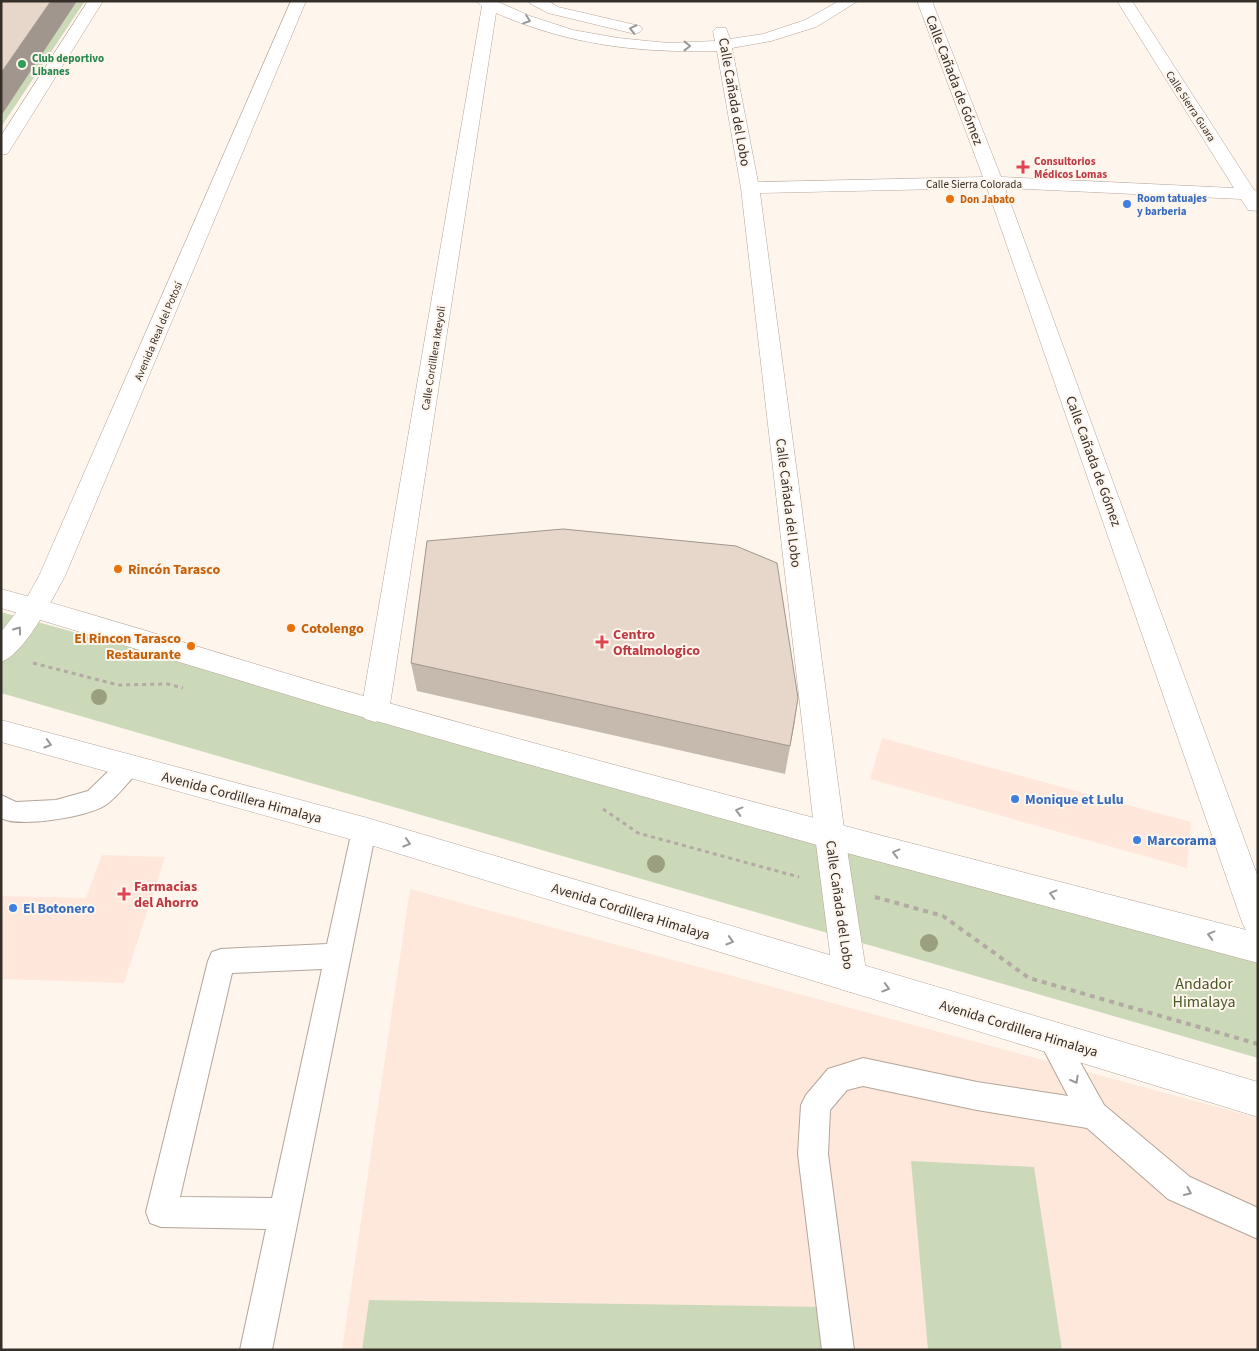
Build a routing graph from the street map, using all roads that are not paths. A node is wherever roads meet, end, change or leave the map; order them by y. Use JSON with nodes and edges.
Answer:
{"nodes":[{"id":1,"x":96,"y":1,"type":"edge"},
{"id":2,"x":299,"y":1,"type":"edge"},
{"id":3,"x":536,"y":1,"type":"edge"},
{"id":4,"x":851,"y":1,"type":"edge"},
{"id":5,"x":924,"y":1,"type":"edge"},
{"id":6,"x":1124,"y":1,"type":"edge"},
{"id":7,"x":486,"y":3,"type":"edge"},
{"id":8,"x":782,"y":18,"type":"dead end"},
{"id":9,"x":652,"y":31,"type":"dead end"},
{"id":10,"x":678,"y":32,"type":"dead end"},
{"id":11,"x":723,"y":38,"type":"junction"},
{"id":12,"x":1,"y":150,"type":"edge"},
{"id":13,"x":994,"y":182,"type":"junction"},
{"id":14,"x":750,"y":188,"type":"junction"},
{"id":15,"x":1253,"y":196,"type":"edge"},
{"id":16,"x":1258,"y":210,"type":"edge"},
{"id":17,"x":1,"y":598,"type":"edge"},
{"id":18,"x":34,"y":607,"type":"junction"},
{"id":19,"x":1,"y":652,"type":"edge"},
{"id":20,"x":375,"y":710,"type":"junction"},
{"id":21,"x":1,"y":731,"type":"edge"},
{"id":22,"x":129,"y":766,"type":"junction"},
{"id":23,"x":1,"y":805,"type":"edge"},
{"id":24,"x":364,"y":830,"type":"junction"},
{"id":25,"x":830,"y":836,"type":"junction"},
{"id":26,"x":1258,"y":922,"type":"edge"},
{"id":27,"x":1258,"y":948,"type":"edge"},
{"id":28,"x":338,"y":956,"type":"junction"},
{"id":29,"x":850,"y":977,"type":"junction"},
{"id":30,"x":1051,"y":1037,"type":"junction"},
{"id":31,"x":1258,"y":1100,"type":"edge"},
{"id":32,"x":1094,"y":1115,"type":"junction"},
{"id":33,"x":284,"y":1214,"type":"junction"},
{"id":34,"x":1258,"y":1224,"type":"edge"},
{"id":35,"x":256,"y":1350,"type":"edge"},
{"id":36,"x":838,"y":1350,"type":"edge"}],
"edges":[{"from":1,"to":12,"type":"street"},
{"from":2,"to":18,"type":"street","name":"Avenida Real del Potosí"},
{"from":9,"to":3,"type":"street","one_way":true},
{"from":4,"to":11,"type":"street"},
{"from":5,"to":13,"type":"street","name":"Calle Cañada de Gómez"},
{"from":6,"to":15,"type":"street","name":"Calle Sierra Guara"},
{"from":7,"to":11,"type":"street","one_way":true},
{"from":7,"to":20,"type":"street","name":"Calle Cordillera Ixteyoli"},
{"from":8,"to":11,"type":"street"},
{"from":10,"to":11,"type":"street"},
{"from":11,"to":14,"type":"street","name":"Calle Cañada del Lobo"},
{"from":13,"to":14,"type":"street","name":"Calle Sierra Colorada"},
{"from":13,"to":15,"type":"street","name":"Calle Sierra Colorada"},
{"from":13,"to":26,"type":"street","name":"Calle Cañada de Gómez"},
{"from":14,"to":25,"type":"street","name":"Calle Cañada del Lobo"},
{"from":15,"to":16,"type":"street","name":"Calle Sierra Guara"},
{"from":17,"to":18,"type":"street"},
{"from":19,"to":18,"type":"street","name":"Avenida Real del Potosí","one_way":true},
{"from":18,"to":20,"type":"street"},
{"from":25,"to":20,"type":"street","one_way":true},
{"from":21,"to":22,"type":"street","name":"Avenida Cordillera Himalaya","one_way":true},
{"from":22,"to":23,"type":"lane"},
{"from":22,"to":24,"type":"street","name":"Avenida Cordillera Himalaya"},
{"from":24,"to":28,"type":"lane"},
{"from":24,"to":29,"type":"street","name":"Avenida Cordillera Himalaya","one_way":true},
{"from":27,"to":25,"type":"street","one_way":true},
{"from":25,"to":29,"type":"street","name":"Calle Cañada del Lobo"},
{"from":28,"to":33,"type":"lane"},
{"from":28,"to":33,"type":"lane"},
{"from":29,"to":30,"type":"street","name":"Avenida Cordillera Himalaya","one_way":true},
{"from":30,"to":31,"type":"street","name":"Avenida Cordillera Himalaya"},
{"from":30,"to":32,"type":"lane","one_way":true},
{"from":32,"to":34,"type":"lane","one_way":true},
{"from":32,"to":36,"type":"lane"},
{"from":33,"to":35,"type":"lane"}]}
